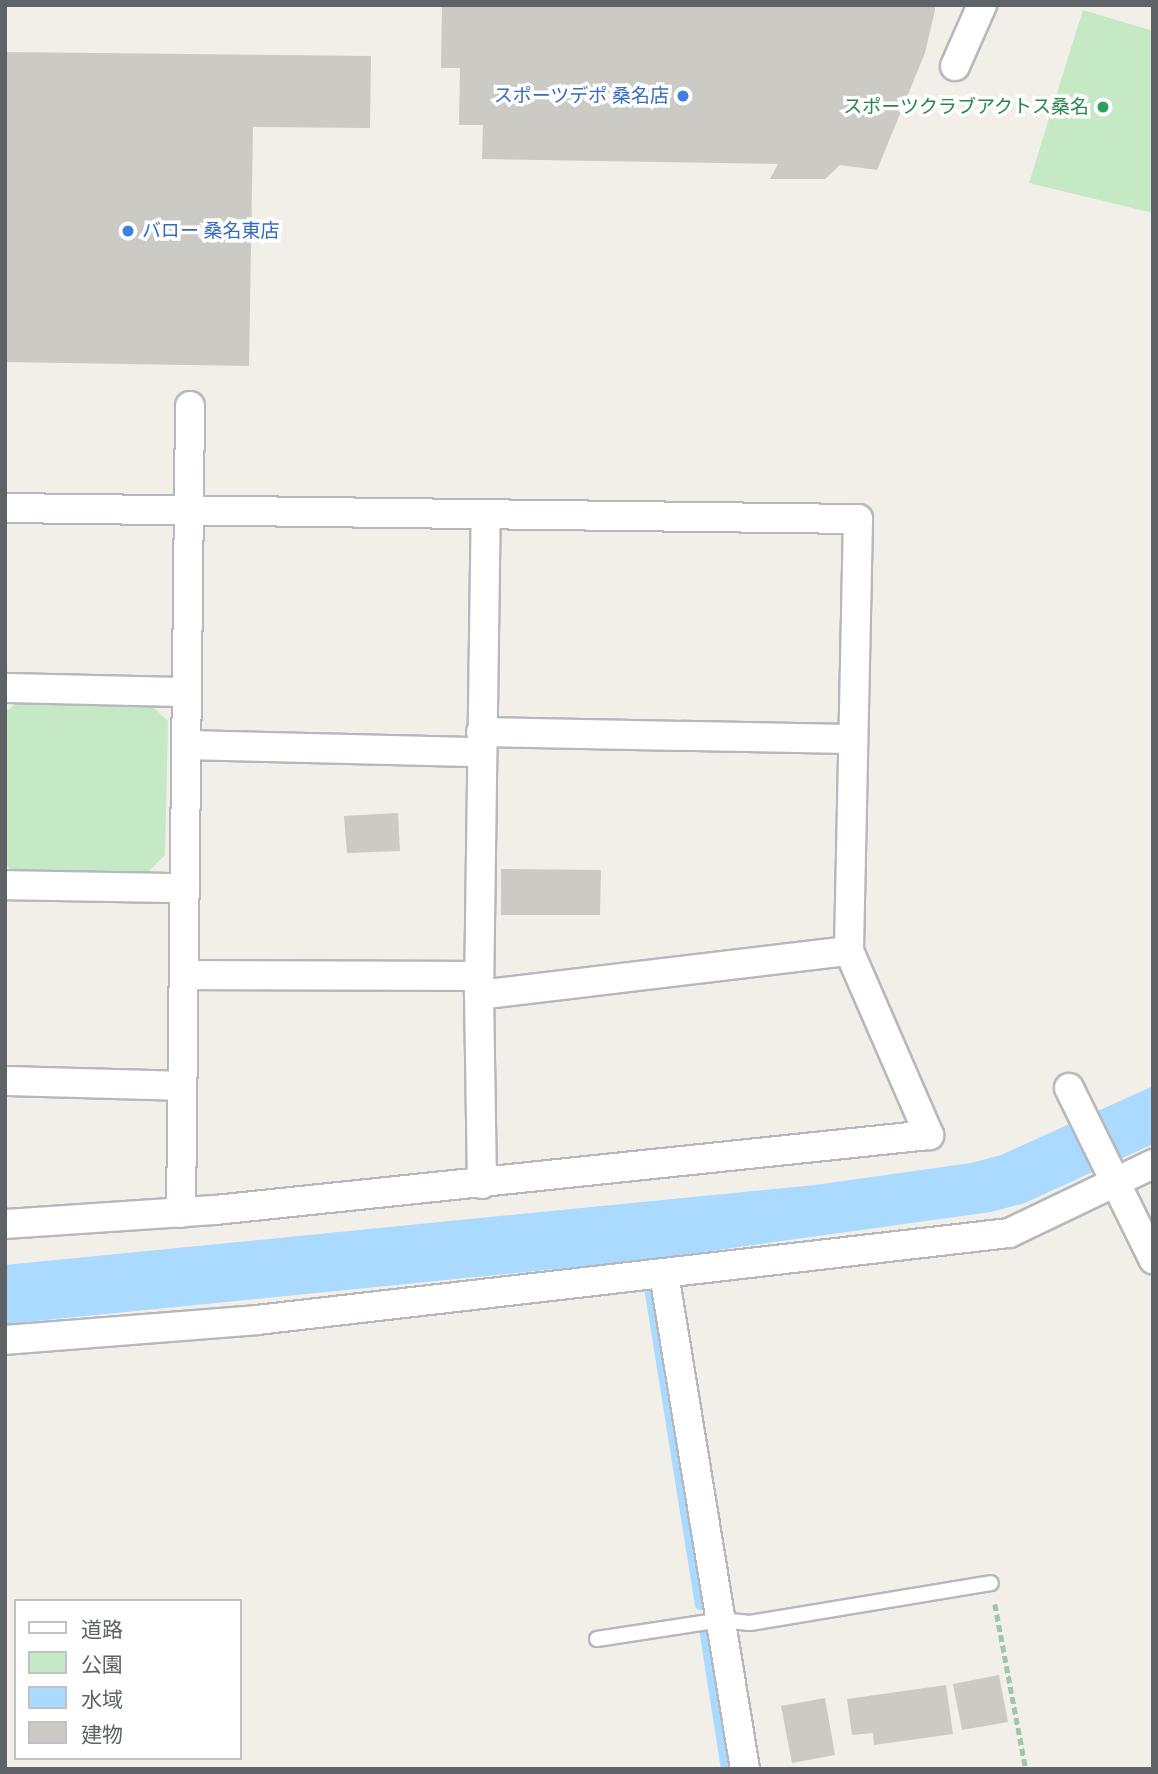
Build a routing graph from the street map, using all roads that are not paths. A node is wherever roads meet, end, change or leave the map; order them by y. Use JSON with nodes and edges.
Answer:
{"nodes":[{"id":1,"x":982,"y":5,"type":"edge"},
{"id":2,"x":955,"y":66,"type":"dead end"},
{"id":3,"x":190,"y":406,"type":"dead end"},
{"id":4,"x":5,"y":508,"type":"edge"},
{"id":5,"x":189,"y":510,"type":"junction"},
{"id":6,"x":485,"y":514,"type":"junction"},
{"id":7,"x":5,"y":688,"type":"edge"},
{"id":8,"x":187,"y":692,"type":"junction"},
{"id":9,"x":850,"y":739,"type":"junction"},
{"id":10,"x":481,"y":742,"type":"junction"},
{"id":11,"x":186,"y":745,"type":"junction"},
{"id":12,"x":5,"y":885,"type":"edge"},
{"id":13,"x":185,"y":888,"type":"junction"},
{"id":14,"x":849,"y":951,"type":"junction"},
{"id":15,"x":184,"y":975,"type":"junction"},
{"id":16,"x":479,"y":985,"type":"junction"},
{"id":17,"x":5,"y":1082,"type":"edge"},
{"id":18,"x":182,"y":1086,"type":"junction"},
{"id":19,"x":1069,"y":1088,"type":"dead end"},
{"id":20,"x":1153,"y":1164,"type":"edge"},
{"id":21,"x":1115,"y":1181,"type":"junction"},
{"id":22,"x":482,"y":1184,"type":"junction"},
{"id":23,"x":181,"y":1213,"type":"junction"},
{"id":24,"x":5,"y":1224,"type":"edge"},
{"id":25,"x":1153,"y":1259,"type":"edge"},
{"id":26,"x":664,"y":1274,"type":"junction"},
{"id":27,"x":5,"y":1340,"type":"edge"},
{"id":28,"x":991,"y":1583,"type":"road end"},
{"id":29,"x":721,"y":1620,"type":"junction"},
{"id":30,"x":597,"y":1639,"type":"dead end"},
{"id":31,"x":745,"y":1769,"type":"edge"}],
"edges":[{"from":1,"to":2,"type":"street"},
{"from":3,"to":5,"type":"street"},
{"from":4,"to":5,"type":"street"},
{"from":5,"to":6,"type":"street"},
{"from":5,"to":8,"type":"street"},
{"from":6,"to":9,"type":"street"},
{"from":6,"to":10,"type":"street"},
{"from":7,"to":8,"type":"street"},
{"from":8,"to":11,"type":"street"},
{"from":9,"to":10,"type":"street"},
{"from":9,"to":14,"type":"street"},
{"from":10,"to":11,"type":"street"},
{"from":10,"to":16,"type":"street"},
{"from":11,"to":13,"type":"street"},
{"from":12,"to":13,"type":"street"},
{"from":13,"to":15,"type":"street"},
{"from":14,"to":16,"type":"street"},
{"from":14,"to":22,"type":"street"},
{"from":15,"to":16,"type":"street"},
{"from":15,"to":18,"type":"street"},
{"from":16,"to":22,"type":"street"},
{"from":17,"to":18,"type":"street"},
{"from":18,"to":23,"type":"street"},
{"from":19,"to":21,"type":"street"},
{"from":20,"to":21,"type":"street"},
{"from":21,"to":25,"type":"street"},
{"from":21,"to":26,"type":"street"},
{"from":22,"to":23,"type":"street"},
{"from":23,"to":24,"type":"street"},
{"from":26,"to":27,"type":"street"},
{"from":26,"to":29,"type":"street"},
{"from":28,"to":29,"type":"lane"},
{"from":29,"to":30,"type":"lane"},
{"from":29,"to":31,"type":"street"}]}
